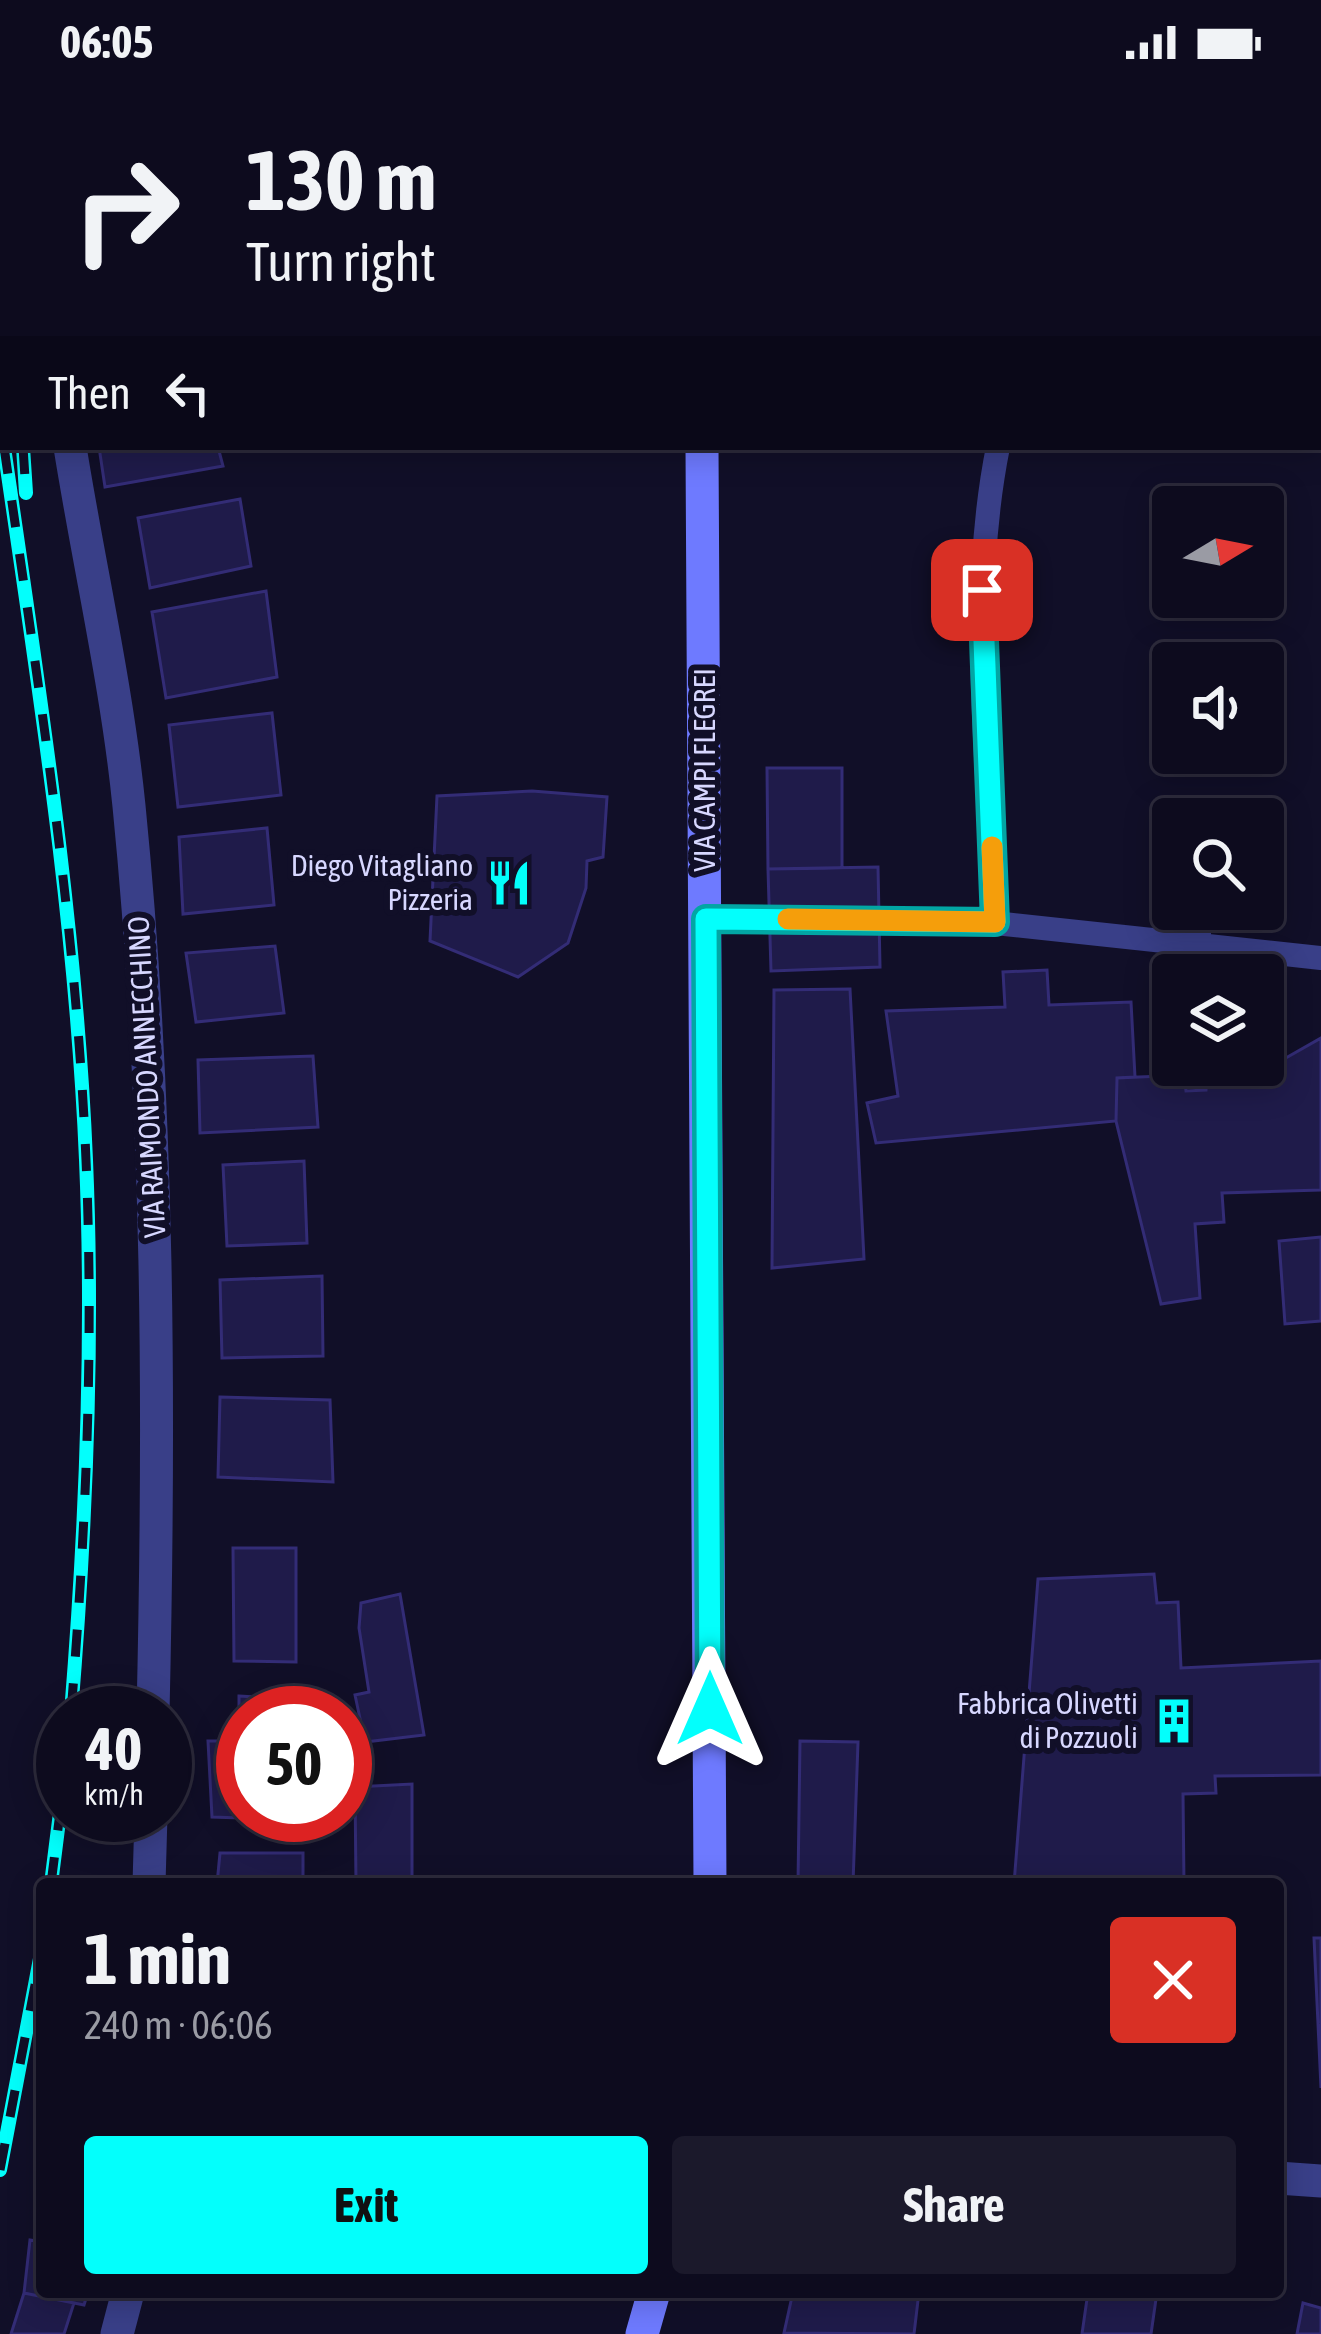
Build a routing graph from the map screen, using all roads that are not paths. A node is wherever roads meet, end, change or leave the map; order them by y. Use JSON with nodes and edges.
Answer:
{"nodes":[{"id":1,"x":70,"y":450,"type":"edge"},
{"id":2,"x":702,"y":450,"type":"edge"},
{"id":3,"x":997,"y":450,"type":"edge"},
{"id":4,"x":706,"y":919,"type":"junction"},
{"id":5,"x":995,"y":922,"type":"junction"},
{"id":6,"x":1199,"y":930,"type":"edge"},
{"id":7,"x":1199,"y":945,"type":"junction"},
{"id":8,"x":1321,"y":958,"type":"edge"},
{"id":9,"x":153,"y":1686,"type":"edge"},
{"id":10,"x":150,"y":1842,"type":"edge"},
{"id":11,"x":149,"y":1878,"type":"edge"},
{"id":12,"x":710,"y":1878,"type":"edge"},
{"id":13,"x":1284,"y":2178,"type":"edge"},
{"id":14,"x":1321,"y":2181,"type":"edge"},
{"id":15,"x":126,"y":2298,"type":"edge"},
{"id":16,"x":651,"y":2298,"type":"edge"},
{"id":17,"x":117,"y":2334,"type":"edge"},
{"id":18,"x":642,"y":2334,"type":"edge"}],
"edges":[{"from":1,"to":9,"type":"street","name":"VIA RAIMONDO ANNECCHINO"},
{"from":2,"to":4,"type":"main road","name":"VIA CAMPI FLEGREI"},
{"from":3,"to":5,"type":"lane"},
{"from":4,"to":5,"type":"lane"},
{"from":4,"to":12,"type":"main road","name":"VIA CAMPI FLEGREI"},
{"from":5,"to":7,"type":"lane"},
{"from":6,"to":7,"type":"lane"},
{"from":7,"to":8,"type":"lane"},
{"from":10,"to":11,"type":"street"},
{"from":13,"to":14,"type":"street"},
{"from":15,"to":17,"type":"street"},
{"from":16,"to":18,"type":"main road"}]}
